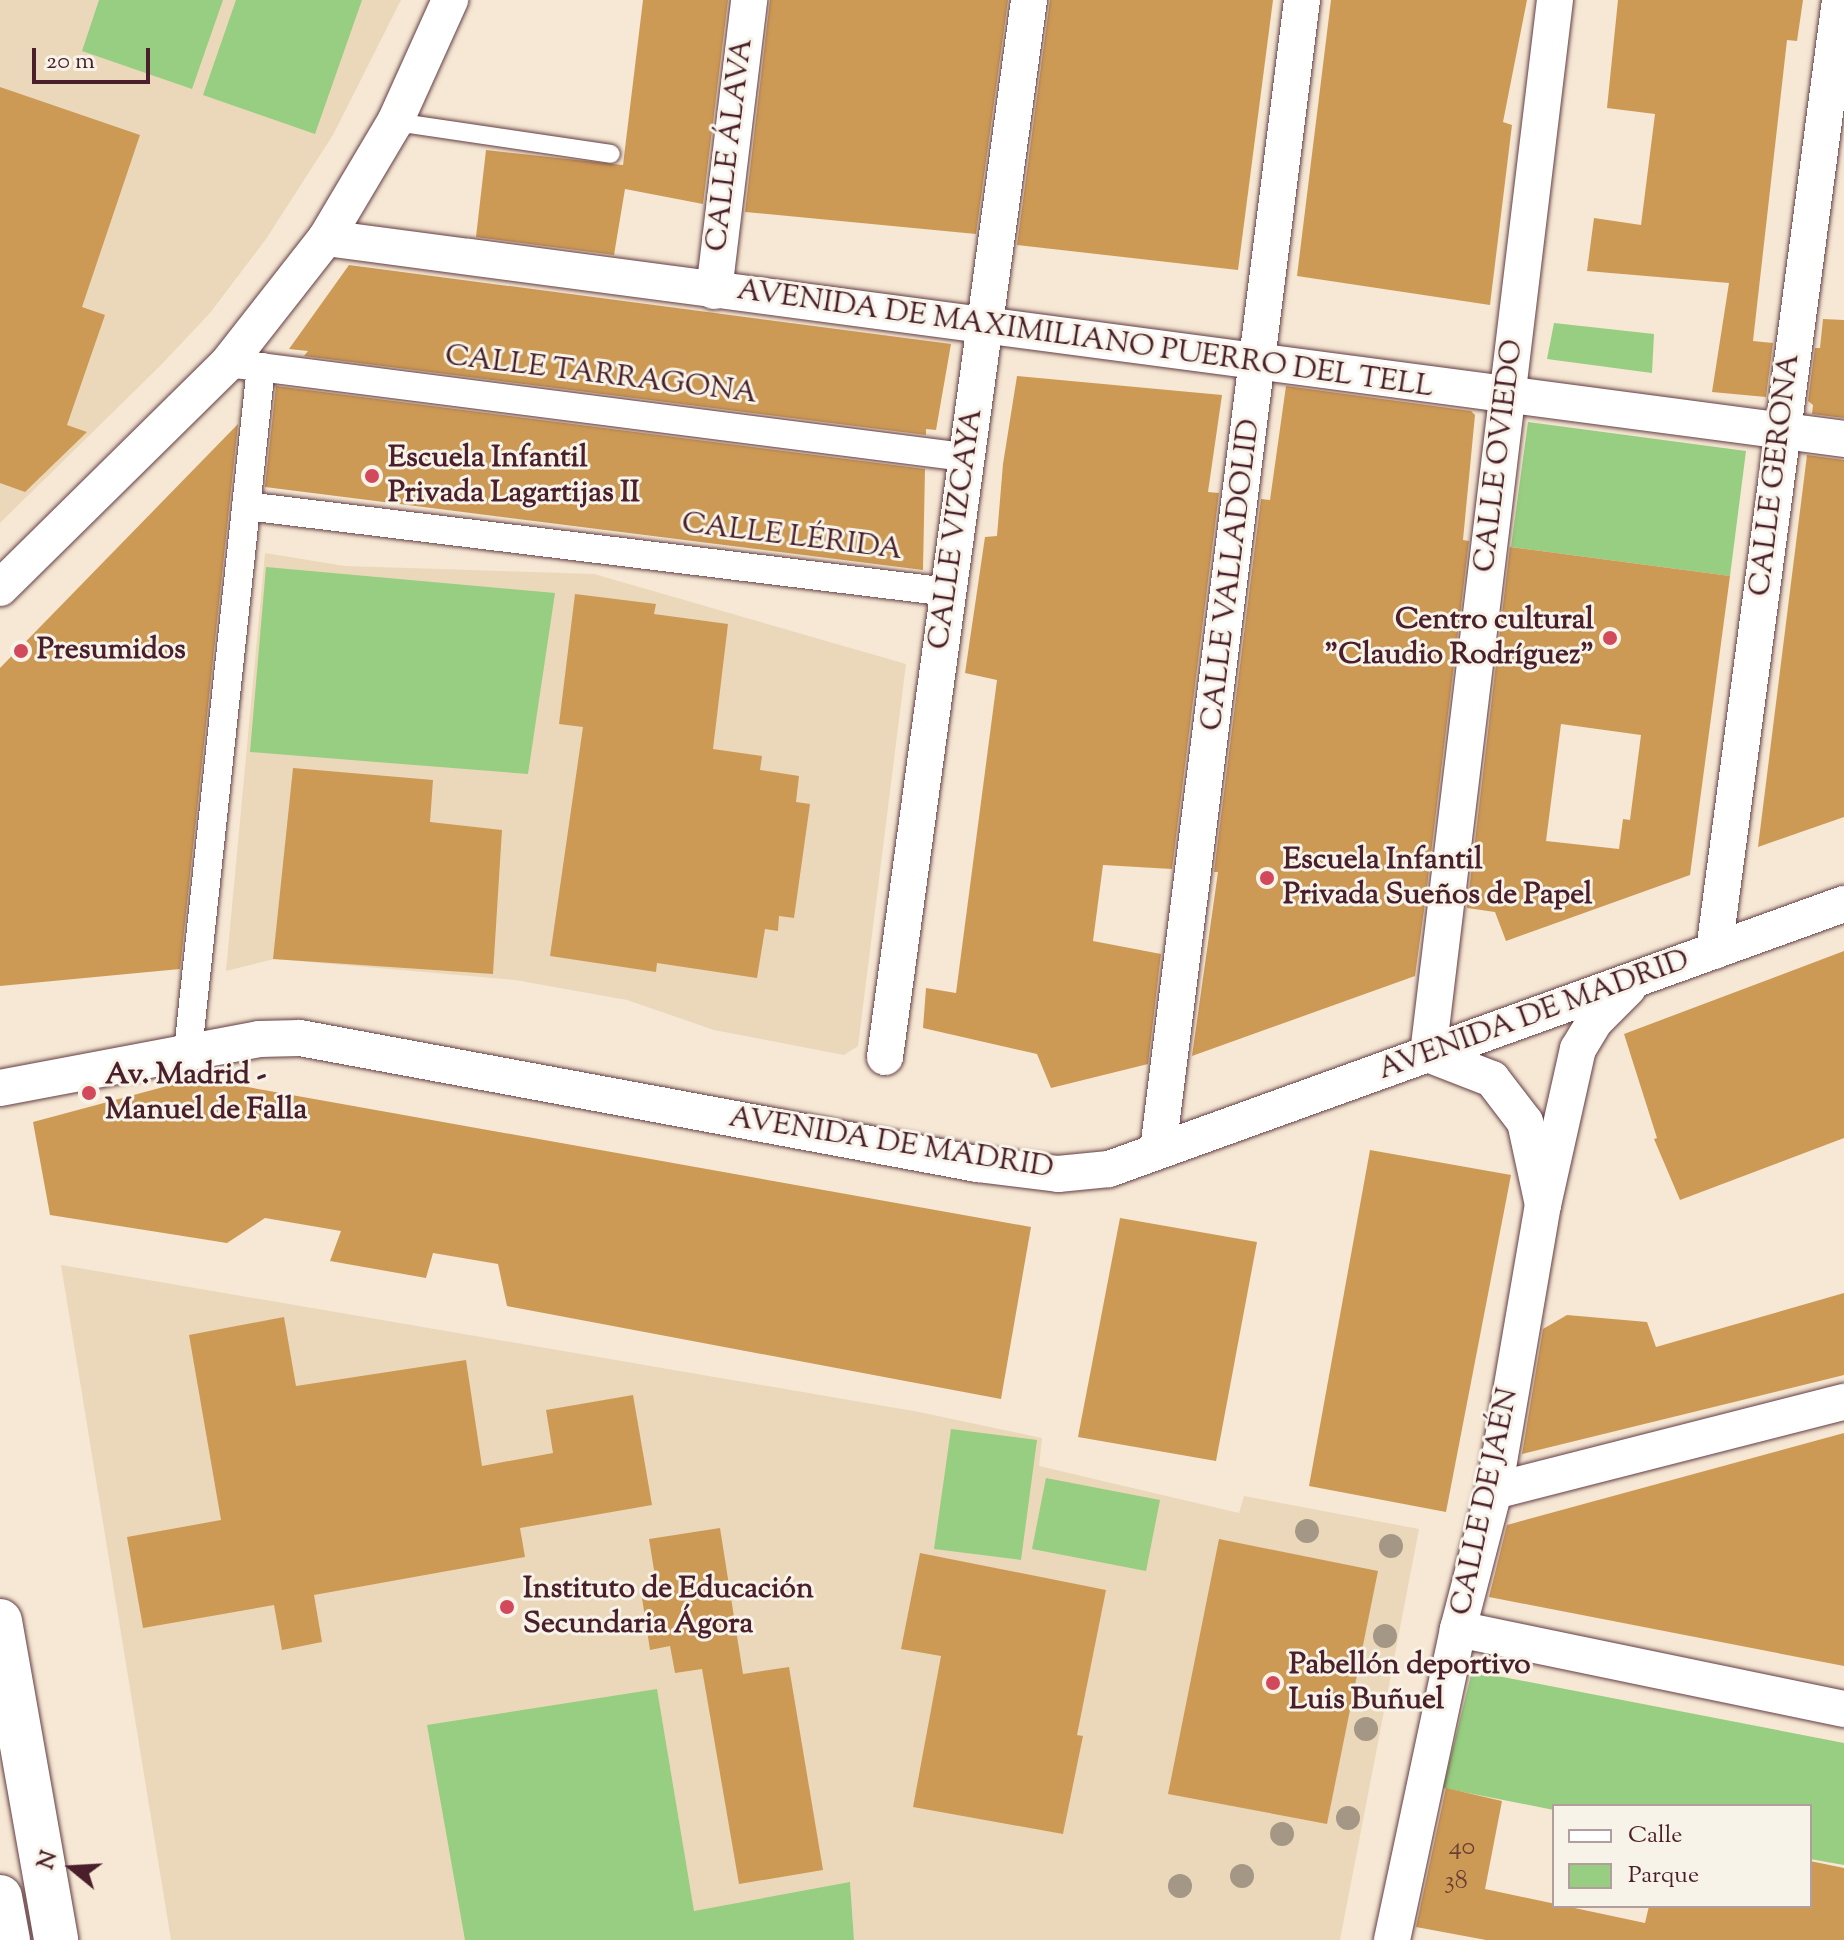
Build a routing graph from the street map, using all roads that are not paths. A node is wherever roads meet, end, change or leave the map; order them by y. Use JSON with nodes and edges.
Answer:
{"nodes":[{"id":1,"x":450,"y":0,"type":"edge"},
{"id":2,"x":749,"y":0,"type":"edge"},
{"id":3,"x":1029,"y":0,"type":"edge"},
{"id":4,"x":1302,"y":0,"type":"edge"},
{"id":5,"x":1555,"y":0,"type":"edge"},
{"id":6,"x":1840,"y":0,"type":"edge"},
{"id":7,"x":395,"y":122,"type":"junction"},
{"id":8,"x":611,"y":154,"type":"dead end"},
{"id":9,"x":326,"y":238,"type":"junction"},
{"id":10,"x":714,"y":291,"type":"junction"},
{"id":11,"x":987,"y":327,"type":"junction"},
{"id":12,"x":1259,"y":362,"type":"junction"},
{"id":13,"x":244,"y":365,"type":"junction"},
{"id":14,"x":1507,"y":397,"type":"junction"},
{"id":15,"x":1781,"y":434,"type":"junction"},
{"id":16,"x":1844,"y":439,"type":"edge"},
{"id":17,"x":965,"y":457,"type":"junction"},
{"id":18,"x":246,"y":506,"type":"junction"},
{"id":19,"x":0,"y":588,"type":"edge"},
{"id":20,"x":948,"y":592,"type":"junction"},
{"id":21,"x":1844,"y":904,"type":"edge"},
{"id":22,"x":1714,"y":951,"type":"junction"},
{"id":23,"x":1639,"y":978,"type":"junction"},
{"id":24,"x":188,"y":1051,"type":"junction"},
{"id":25,"x":1428,"y":1054,"type":"junction"},
{"id":26,"x":885,"y":1057,"type":"dead end"},
{"id":27,"x":0,"y":1088,"type":"edge"},
{"id":28,"x":1158,"y":1150,"type":"junction"},
{"id":29,"x":1543,"y":1205,"type":"junction"},
{"id":30,"x":1844,"y":1402,"type":"edge"},
{"id":31,"x":1494,"y":1491,"type":"junction"},
{"id":32,"x":0,"y":1621,"type":"edge"},
{"id":33,"x":1458,"y":1629,"type":"junction"},
{"id":34,"x":1844,"y":1709,"type":"edge"},
{"id":35,"x":0,"y":1897,"type":"edge"},
{"id":36,"x":8,"y":1940,"type":"edge"},
{"id":37,"x":56,"y":1940,"type":"edge"},
{"id":38,"x":1392,"y":1940,"type":"edge"}],
"edges":[{"from":1,"to":7,"type":"street"},
{"from":2,"to":10,"type":"street","name":"CALLE ÁLAVA"},
{"from":3,"to":11,"type":"street","name":"CALLE VIZCAYA"},
{"from":4,"to":12,"type":"street","name":"CALLE VALLADOLID"},
{"from":5,"to":14,"type":"street","name":"CALLE OVIEDO"},
{"from":6,"to":15,"type":"street","name":"CALLE GERONA"},
{"from":7,"to":8,"type":"lane"},
{"from":7,"to":9,"type":"street"},
{"from":9,"to":10,"type":"street","name":"AVENIDA DE MAXIMILIANO PUERRO DEL TELL"},
{"from":9,"to":13,"type":"street"},
{"from":10,"to":11,"type":"street","name":"AVENIDA DE MAXIMILIANO PUERRO DEL TELL"},
{"from":11,"to":12,"type":"street","name":"AVENIDA DE MAXIMILIANO PUERRO DEL TELL"},
{"from":11,"to":17,"type":"street","name":"CALLE VIZCAYA"},
{"from":12,"to":14,"type":"street","name":"AVENIDA DE MAXIMILIANO PUERRO DEL TELL"},
{"from":12,"to":28,"type":"street","name":"CALLE VALLADOLID"},
{"from":13,"to":17,"type":"street","name":"CALLE TARRAGONA"},
{"from":13,"to":18,"type":"street"},
{"from":13,"to":19,"type":"street"},
{"from":14,"to":15,"type":"street","name":"AVENIDA DE MAXIMILIANO PUERRO DEL TELL"},
{"from":14,"to":25,"type":"street","name":"CALLE OVIEDO"},
{"from":15,"to":16,"type":"street","name":"AVENIDA DE MAXIMILIANO PUERRO DEL TELL"},
{"from":15,"to":22,"type":"street","name":"CALLE GERONA"},
{"from":17,"to":20,"type":"street","name":"CALLE VIZCAYA"},
{"from":18,"to":20,"type":"street","name":"CALLE LÉRIDA"},
{"from":18,"to":24,"type":"street"},
{"from":20,"to":26,"type":"street","name":"CALLE VIZCAYA"},
{"from":21,"to":22,"type":"street","name":"AVENIDA DE MADRID"},
{"from":22,"to":23,"type":"street","name":"AVENIDA DE MADRID"},
{"from":23,"to":25,"type":"street","name":"AVENIDA DE MADRID"},
{"from":23,"to":29,"type":"street","name":"CALLE DE JAÉN"},
{"from":24,"to":27,"type":"street","name":"AVENIDA DE MADRID"},
{"from":24,"to":28,"type":"street","name":"AVENIDA DE MADRID"},
{"from":25,"to":28,"type":"street","name":"AVENIDA DE MADRID"},
{"from":25,"to":29,"type":"street","name":"CALLE DE JAÉN"},
{"from":29,"to":31,"type":"street","name":"CALLE DE JAÉN"},
{"from":30,"to":31,"type":"street"},
{"from":31,"to":33,"type":"street","name":"CALLE DE JAÉN"},
{"from":32,"to":37,"type":"main road"},
{"from":33,"to":34,"type":"street"},
{"from":33,"to":38,"type":"street","name":"CALLE DE JAÉN"},
{"from":35,"to":36,"type":"main road"}]}
